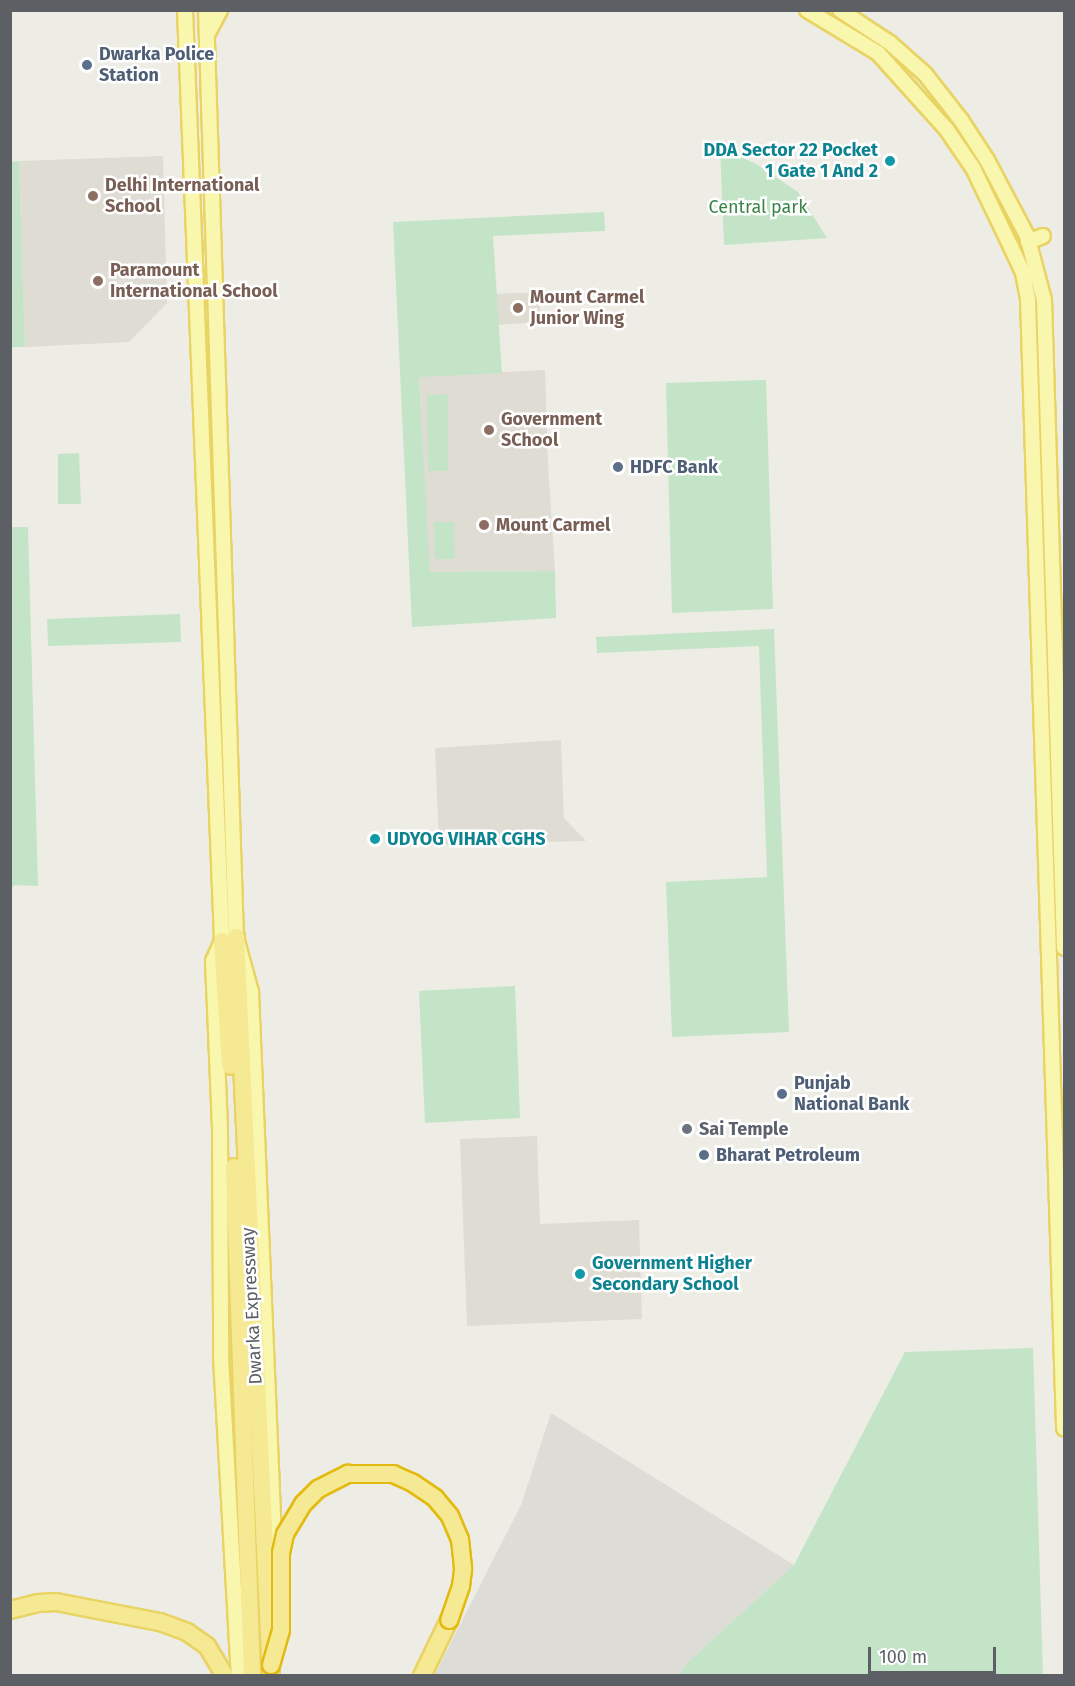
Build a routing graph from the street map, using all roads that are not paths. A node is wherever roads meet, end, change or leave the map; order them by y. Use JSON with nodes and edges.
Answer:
{"nodes":[{"id":1,"x":175,"y":10,"type":"edge"},
{"id":2,"x":184,"y":10,"type":"edge"},
{"id":3,"x":206,"y":10,"type":"edge"},
{"id":4,"x":220,"y":10,"type":"edge"},
{"id":5,"x":807,"y":10,"type":"edge"},
{"id":6,"x":840,"y":10,"type":"edge"},
{"id":7,"x":185,"y":32,"type":"junction"},
{"id":8,"x":207,"y":34,"type":"junction"},
{"id":9,"x":1043,"y":236,"type":"dead end"},
{"id":10,"x":1028,"y":242,"type":"junction"},
{"id":11,"x":229,"y":939,"type":"junction"},
{"id":12,"x":1065,"y":948,"type":"edge"},
{"id":13,"x":236,"y":1066,"type":"junction"},
{"id":14,"x":1065,"y":1428,"type":"edge"},
{"id":15,"x":10,"y":1610,"type":"edge"},
{"id":16,"x":274,"y":1672,"type":"edge"},
{"id":17,"x":225,"y":1676,"type":"edge"},
{"id":18,"x":238,"y":1676,"type":"edge"},
{"id":19,"x":252,"y":1676,"type":"edge"},
{"id":20,"x":422,"y":1676,"type":"edge"}],
"edges":[{"from":1,"to":7,"type":"main road"},
{"from":2,"to":7,"type":"main road"},
{"from":3,"to":8,"type":"main road"},
{"from":4,"to":8,"type":"main road"},
{"from":5,"to":14,"type":"main road"},
{"from":6,"to":10,"type":"main road"},
{"from":7,"to":11,"type":"main road"},
{"from":8,"to":11,"type":"main road"},
{"from":9,"to":10,"type":"main road"},
{"from":10,"to":12,"type":"main road"},
{"from":11,"to":13,"type":"highway","name":"Dwarka Expressway"},
{"from":11,"to":16,"type":"main road"},
{"from":11,"to":18,"type":"main road"},
{"from":13,"to":16,"type":"highway","name":"Dwarka Expressway"},
{"from":13,"to":19,"type":"highway","name":"Dwarka Expressway"},
{"from":15,"to":17,"type":"highway"},
{"from":16,"to":20,"type":"highway","bridge":true}]}
